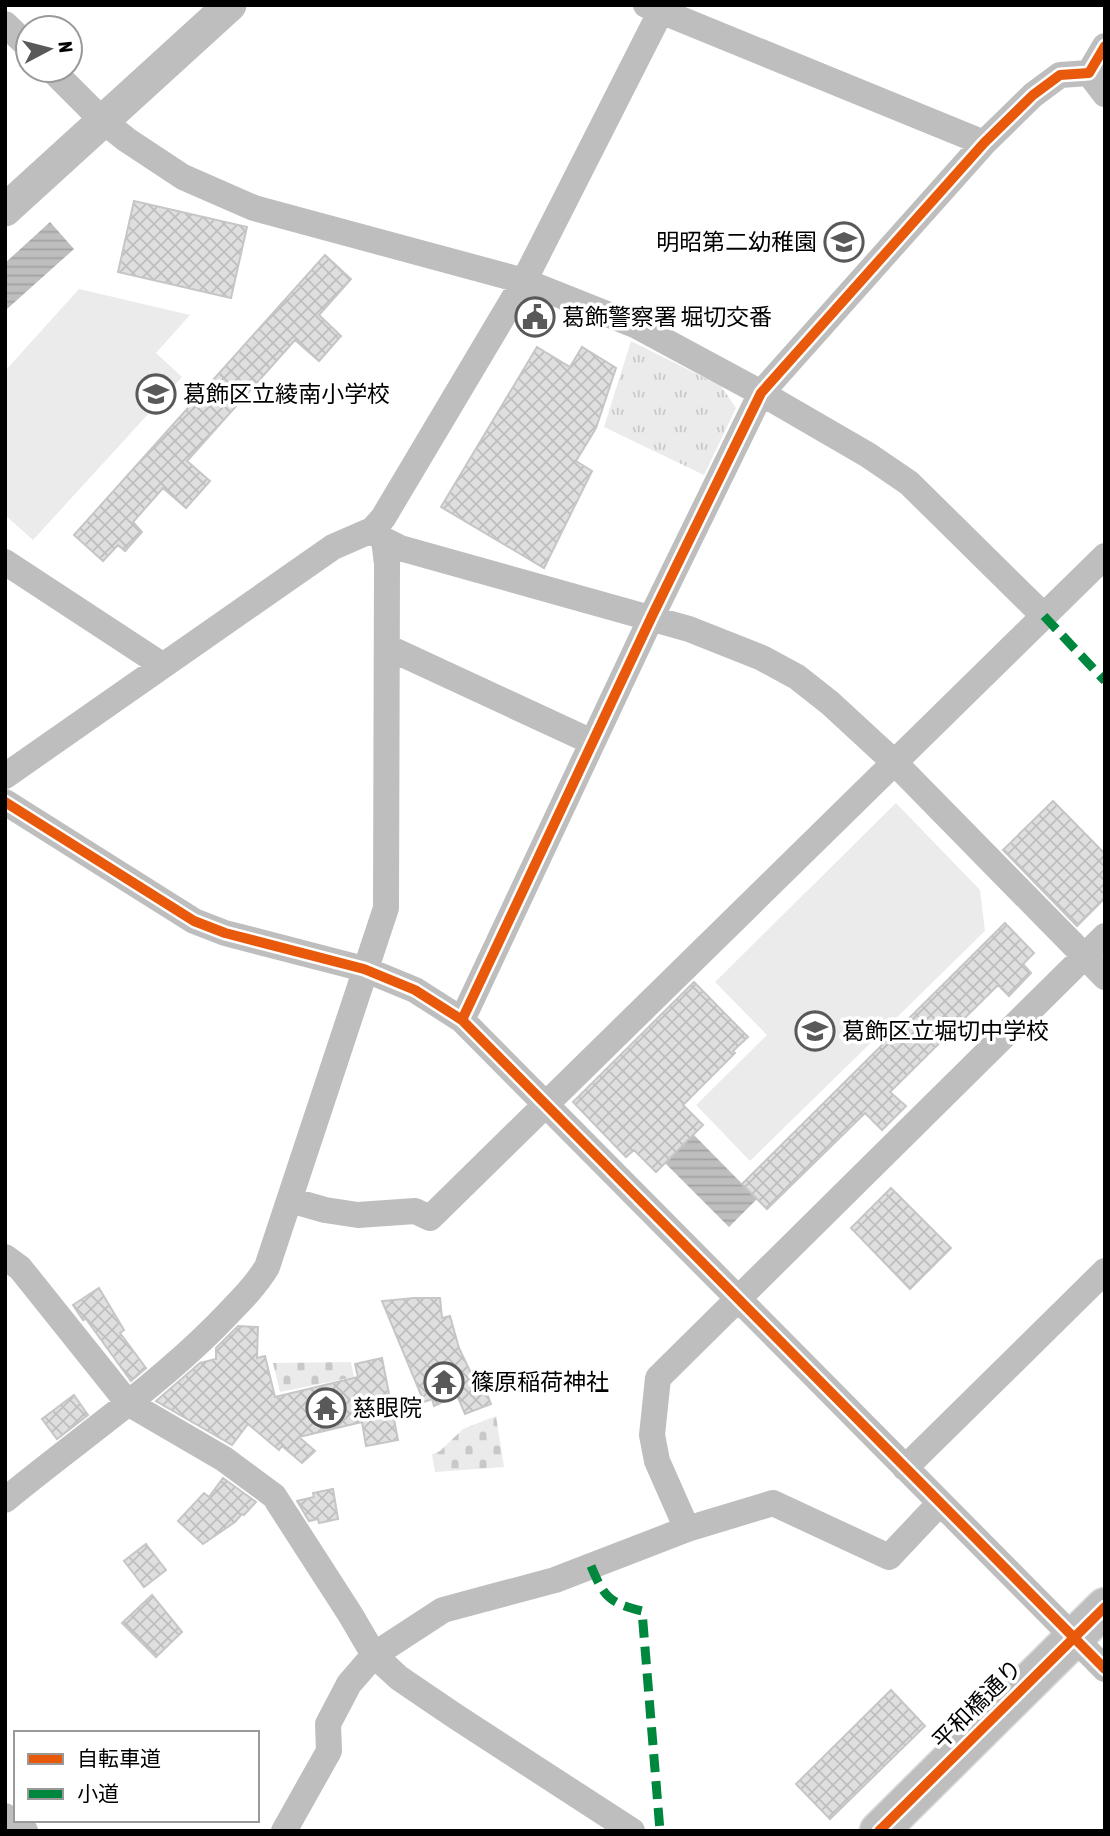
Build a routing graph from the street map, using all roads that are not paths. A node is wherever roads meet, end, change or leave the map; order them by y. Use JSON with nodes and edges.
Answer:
{"nodes":[{"id":1,"x":230,"y":5,"type":"edge"},
{"id":2,"x":657,"y":7,"type":"edge"},
{"id":3,"x":1105,"y":46,"type":"edge"},
{"id":4,"x":1097,"y":83,"type":"edge"},
{"id":5,"x":66,"y":84,"type":"edge"},
{"id":6,"x":103,"y":121,"type":"junction"},
{"id":7,"x":984,"y":144,"type":"junction"},
{"id":8,"x":5,"y":210,"type":"edge"},
{"id":9,"x":524,"y":281,"type":"junction"},
{"id":10,"x":761,"y":393,"type":"junction"},
{"id":11,"x":378,"y":535,"type":"junction"},
{"id":12,"x":1105,"y":556,"type":"edge"},
{"id":13,"x":5,"y":562,"type":"edge"},
{"id":14,"x":1044,"y":616,"type":"junction"},
{"id":15,"x":651,"y":618,"type":"junction"},
{"id":16,"x":387,"y":647,"type":"junction"},
{"id":17,"x":162,"y":665,"type":"junction"},
{"id":18,"x":592,"y":742,"type":"junction"},
{"id":19,"x":894,"y":762,"type":"junction"},
{"id":20,"x":5,"y":776,"type":"edge"},
{"id":21,"x":5,"y":802,"type":"edge"},
{"id":22,"x":1105,"y":936,"type":"edge"},
{"id":23,"x":1084,"y":956,"type":"junction"},
{"id":24,"x":364,"y":969,"type":"junction"},
{"id":25,"x":1105,"y":976,"type":"edge"},
{"id":26,"x":462,"y":1020,"type":"junction"},
{"id":27,"x":547,"y":1105,"type":"junction"},
{"id":28,"x":290,"y":1200,"type":"junction"},
{"id":29,"x":5,"y":1257,"type":"edge"},
{"id":30,"x":1105,"y":1271,"type":"edge"},
{"id":31,"x":738,"y":1298,"type":"junction"},
{"id":32,"x":128,"y":1404,"type":"junction"},
{"id":33,"x":905,"y":1468,"type":"junction"},
{"id":34,"x":5,"y":1500,"type":"edge"},
{"id":35,"x":939,"y":1504,"type":"junction"},
{"id":36,"x":687,"y":1529,"type":"junction"},
{"id":37,"x":1105,"y":1607,"type":"edge"},
{"id":38,"x":1074,"y":1638,"type":"junction"},
{"id":39,"x":374,"y":1655,"type":"junction"},
{"id":40,"x":1105,"y":1669,"type":"edge"},
{"id":41,"x":5,"y":1816,"type":"edge"},
{"id":42,"x":24,"y":1831,"type":"edge"},
{"id":43,"x":284,"y":1831,"type":"edge"},
{"id":44,"x":632,"y":1831,"type":"edge"},
{"id":45,"x":879,"y":1831,"type":"edge"}],
"edges":[{"from":1,"to":6,"type":"street"},
{"from":2,"to":7,"type":"street"},
{"from":2,"to":9,"type":"street"},
{"from":3,"to":4,"type":"street"},
{"from":4,"to":7,"type":"street"},
{"from":5,"to":6,"type":"street"},
{"from":6,"to":8,"type":"street"},
{"from":6,"to":9,"type":"street"},
{"from":7,"to":10,"type":"street"},
{"from":9,"to":10,"type":"street"},
{"from":9,"to":11,"type":"street"},
{"from":10,"to":14,"type":"street"},
{"from":10,"to":15,"type":"street"},
{"from":11,"to":15,"type":"street"},
{"from":11,"to":16,"type":"street"},
{"from":11,"to":17,"type":"street"},
{"from":12,"to":14,"type":"street"},
{"from":13,"to":17,"type":"street"},
{"from":14,"to":19,"type":"street"},
{"from":15,"to":18,"type":"street"},
{"from":15,"to":19,"type":"street"},
{"from":16,"to":18,"type":"street"},
{"from":16,"to":24,"type":"street"},
{"from":17,"to":20,"type":"street"},
{"from":18,"to":26,"type":"street"},
{"from":19,"to":23,"type":"street"},
{"from":19,"to":27,"type":"street"},
{"from":21,"to":24,"type":"street"},
{"from":22,"to":23,"type":"street"},
{"from":23,"to":25,"type":"street"},
{"from":23,"to":31,"type":"street"},
{"from":24,"to":26,"type":"street"},
{"from":24,"to":28,"type":"street"},
{"from":26,"to":27,"type":"street"},
{"from":27,"to":28,"type":"street"},
{"from":27,"to":31,"type":"street"},
{"from":28,"to":32,"type":"street"},
{"from":29,"to":32,"type":"street"},
{"from":30,"to":33,"type":"street"},
{"from":31,"to":33,"type":"street"},
{"from":31,"to":36,"type":"street"},
{"from":32,"to":34,"type":"street"},
{"from":32,"to":39,"type":"street"},
{"from":33,"to":35,"type":"street"},
{"from":35,"to":36,"type":"street"},
{"from":35,"to":38,"type":"street"},
{"from":36,"to":39,"type":"street"},
{"from":37,"to":38,"type":"main road","name":"平和橋通り"},
{"from":38,"to":40,"type":"street"},
{"from":38,"to":45,"type":"main road","name":"平和橋通り"},
{"from":39,"to":43,"type":"street"},
{"from":39,"to":44,"type":"street"},
{"from":41,"to":42,"type":"street"}]}
